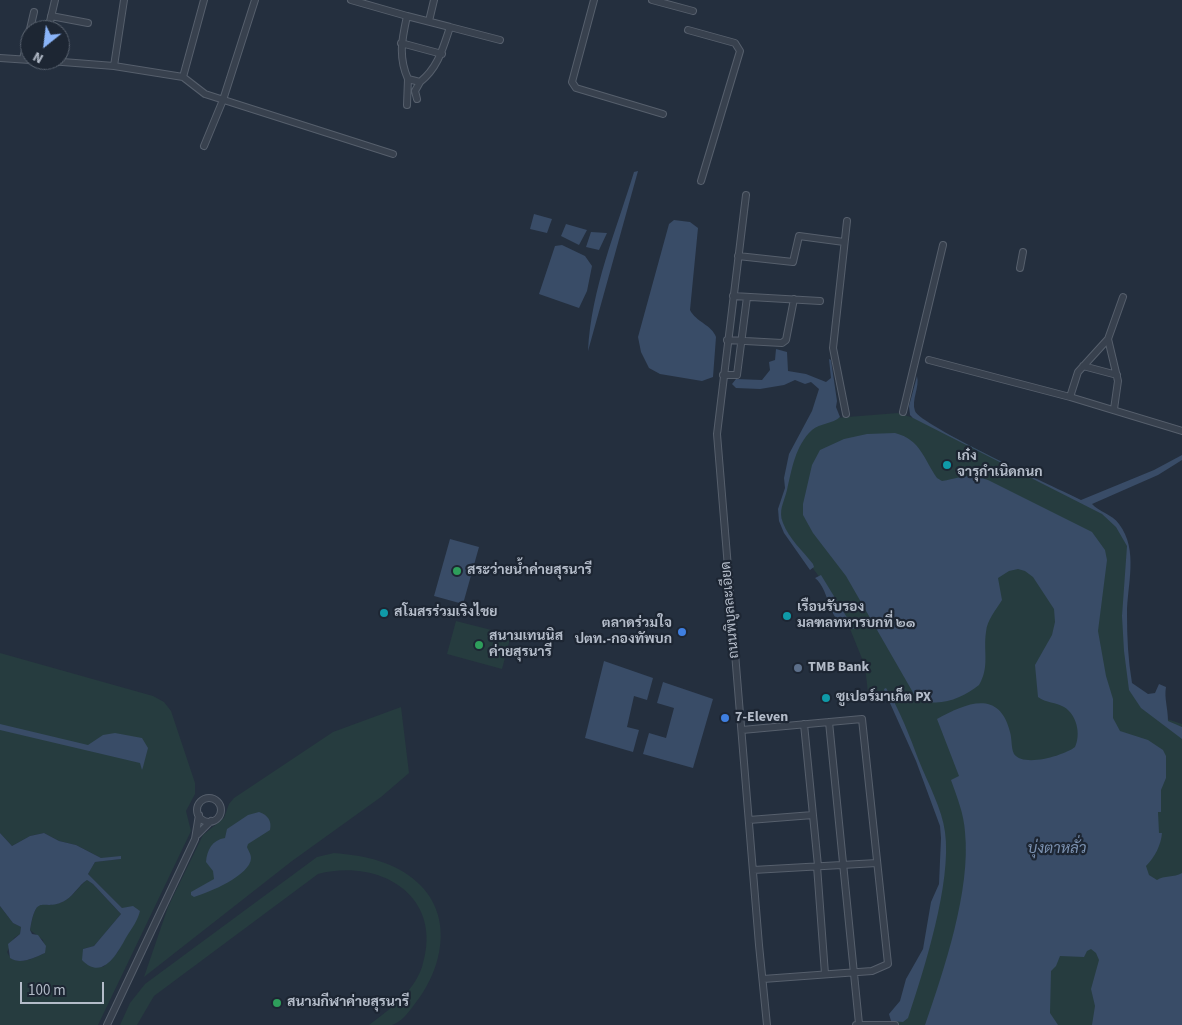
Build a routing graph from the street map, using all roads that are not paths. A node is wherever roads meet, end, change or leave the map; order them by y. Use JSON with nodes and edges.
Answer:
{"nodes":[{"id":1,"x":55,"y":0,"type":"edge"},
{"id":2,"x":124,"y":0,"type":"edge"},
{"id":3,"x":204,"y":0,"type":"edge"},
{"id":4,"x":256,"y":0,"type":"edge"},
{"id":5,"x":351,"y":0,"type":"edge"},
{"id":6,"x":434,"y":0,"type":"edge"},
{"id":7,"x":594,"y":0,"type":"edge"},
{"id":8,"x":652,"y":0,"type":"edge"},
{"id":9,"x":693,"y":11,"type":"dead end"},
{"id":10,"x":34,"y":12,"type":"dead end"},
{"id":11,"x":51,"y":16,"type":"junction"},
{"id":12,"x":408,"y":16,"type":"junction"},
{"id":13,"x":33,"y":20,"type":"edge"},
{"id":14,"x":50,"y":20,"type":"edge"},
{"id":15,"x":429,"y":21,"type":"junction"},
{"id":16,"x":88,"y":23,"type":"dead end"},
{"id":17,"x":450,"y":27,"type":"junction"},
{"id":18,"x":688,"y":30,"type":"dead end"},
{"id":19,"x":500,"y":40,"type":"dead end"},
{"id":20,"x":400,"y":43,"type":"junction"},
{"id":21,"x":442,"y":54,"type":"junction"},
{"id":22,"x":0,"y":58,"type":"edge"},
{"id":23,"x":20,"y":59,"type":"edge"},
{"id":24,"x":70,"y":62,"type":"edge"},
{"id":25,"x":114,"y":66,"type":"junction"},
{"id":26,"x":183,"y":77,"type":"junction"},
{"id":27,"x":408,"y":79,"type":"junction"},
{"id":28,"x":420,"y":82,"type":"junction"},
{"id":29,"x":417,"y":99,"type":"dead end"},
{"id":30,"x":223,"y":100,"type":"junction"},
{"id":31,"x":407,"y":104,"type":"dead end"},
{"id":32,"x":663,"y":114,"type":"dead end"},
{"id":33,"x":204,"y":146,"type":"dead end"},
{"id":34,"x":393,"y":154,"type":"dead end"},
{"id":35,"x":701,"y":181,"type":"dead end"},
{"id":36,"x":746,"y":195,"type":"dead end"},
{"id":37,"x":847,"y":221,"type":"dead end"},
{"id":38,"x":844,"y":242,"type":"junction"},
{"id":39,"x":943,"y":246,"type":"dead end"},
{"id":40,"x":1023,"y":252,"type":"dead end"},
{"id":41,"x":738,"y":256,"type":"junction"},
{"id":42,"x":1020,"y":268,"type":"dead end"},
{"id":43,"x":733,"y":296,"type":"junction"},
{"id":44,"x":747,"y":297,"type":"junction"},
{"id":45,"x":1123,"y":297,"type":"dead end"},
{"id":46,"x":794,"y":299,"type":"junction"},
{"id":47,"x":820,"y":301,"type":"dead end"},
{"id":48,"x":1108,"y":339,"type":"junction"},
{"id":49,"x":727,"y":340,"type":"junction"},
{"id":50,"x":741,"y":341,"type":"junction"},
{"id":51,"x":929,"y":360,"type":"dead end"},
{"id":52,"x":1083,"y":366,"type":"junction"},
{"id":53,"x":723,"y":375,"type":"junction"},
{"id":54,"x":1117,"y":375,"type":"junction"},
{"id":55,"x":1070,"y":396,"type":"junction"},
{"id":56,"x":1114,"y":409,"type":"junction"},
{"id":57,"x":903,"y":412,"type":"dead end"},
{"id":58,"x":846,"y":414,"type":"dead end"},
{"id":59,"x":1182,"y":431,"type":"edge"},
{"id":60,"x":829,"y":722,"type":"junction"},
{"id":61,"x":804,"y":724,"type":"junction"},
{"id":62,"x":742,"y":730,"type":"junction"},
{"id":63,"x":199,"y":815,"type":"junction"},
{"id":64,"x":813,"y":816,"type":"junction"},
{"id":65,"x":749,"y":820,"type":"junction"},
{"id":66,"x":211,"y":821,"type":"junction"},
{"id":67,"x":197,"y":835,"type":"junction"},
{"id":68,"x":877,"y":863,"type":"junction"},
{"id":69,"x":843,"y":865,"type":"junction"},
{"id":70,"x":817,"y":866,"type":"junction"},
{"id":71,"x":753,"y":870,"type":"junction"},
{"id":72,"x":854,"y":972,"type":"junction"},
{"id":73,"x":825,"y":974,"type":"junction"},
{"id":74,"x":763,"y":979,"type":"junction"},
{"id":75,"x":857,"y":1024,"type":"edge"},
{"id":76,"x":107,"y":1025,"type":"edge"},
{"id":77,"x":768,"y":1025,"type":"edge"},
{"id":78,"x":895,"y":1025,"type":"edge"}],
"edges":[{"from":1,"to":11,"type":"street"},
{"from":2,"to":25,"type":"street"},
{"from":3,"to":26,"type":"street"},
{"from":4,"to":30,"type":"street"},
{"from":5,"to":12,"type":"street"},
{"from":6,"to":15,"type":"street"},
{"from":7,"to":32,"type":"street"},
{"from":8,"to":9,"type":"street"},
{"from":10,"to":13,"type":"street"},
{"from":11,"to":14,"type":"street"},
{"from":11,"to":16,"type":"street"},
{"from":12,"to":15,"type":"street"},
{"from":12,"to":20,"type":"street"},
{"from":15,"to":17,"type":"street"},
{"from":17,"to":19,"type":"street"},
{"from":17,"to":21,"type":"street"},
{"from":18,"to":35,"type":"street"},
{"from":20,"to":21,"type":"street"},
{"from":20,"to":27,"type":"street"},
{"from":21,"to":28,"type":"street"},
{"from":22,"to":23,"type":"street"},
{"from":24,"to":25,"type":"street"},
{"from":25,"to":26,"type":"street"},
{"from":26,"to":30,"type":"street"},
{"from":27,"to":28,"type":"street"},
{"from":27,"to":31,"type":"street"},
{"from":28,"to":29,"type":"street"},
{"from":30,"to":33,"type":"street"},
{"from":30,"to":34,"type":"street"},
{"from":36,"to":41,"type":"street","name":"ถนนพิบูลละเอียด"},
{"from":37,"to":38,"type":"street"},
{"from":38,"to":41,"type":"street"},
{"from":38,"to":58,"type":"street"},
{"from":39,"to":57,"type":"street"},
{"from":40,"to":42,"type":"street"},
{"from":41,"to":43,"type":"street","name":"ถนนพิบูลละเอียด"},
{"from":43,"to":44,"type":"street"},
{"from":43,"to":49,"type":"street","name":"ถนนพิบูลละเอียด"},
{"from":44,"to":46,"type":"street"},
{"from":44,"to":50,"type":"street"},
{"from":45,"to":48,"type":"street"},
{"from":46,"to":47,"type":"street"},
{"from":46,"to":50,"type":"street"},
{"from":48,"to":52,"type":"street"},
{"from":48,"to":54,"type":"street"},
{"from":49,"to":50,"type":"street"},
{"from":49,"to":53,"type":"street","name":"ถนนพิบูลละเอียด"},
{"from":50,"to":53,"type":"street"},
{"from":51,"to":55,"type":"street"},
{"from":52,"to":54,"type":"street"},
{"from":52,"to":55,"type":"street"},
{"from":53,"to":62,"type":"street","name":"ถนนพิบูลละเอียด"},
{"from":54,"to":56,"type":"street"},
{"from":55,"to":56,"type":"street"},
{"from":56,"to":59,"type":"street"},
{"from":60,"to":61,"type":"street"},
{"from":60,"to":68,"type":"street"},
{"from":60,"to":69,"type":"street"},
{"from":61,"to":62,"type":"street"},
{"from":61,"to":64,"type":"street"},
{"from":62,"to":65,"type":"street","name":"ถนนพิบูลละเอียด"},
{"from":63,"to":66,"type":"street"},
{"from":63,"to":66,"type":"street"},
{"from":63,"to":67,"type":"street"},
{"from":64,"to":65,"type":"street"},
{"from":64,"to":70,"type":"street"},
{"from":65,"to":71,"type":"street","name":"ถนนพิบูลละเอียด"},
{"from":66,"to":67,"type":"street"},
{"from":67,"to":76,"type":"street"},
{"from":68,"to":69,"type":"street"},
{"from":68,"to":72,"type":"street"},
{"from":69,"to":70,"type":"street"},
{"from":69,"to":72,"type":"street"},
{"from":70,"to":71,"type":"street"},
{"from":70,"to":73,"type":"street"},
{"from":71,"to":74,"type":"street","name":"ถนนพิบูลละเอียด"},
{"from":72,"to":73,"type":"street"},
{"from":72,"to":75,"type":"street"},
{"from":73,"to":74,"type":"street"},
{"from":74,"to":77,"type":"street","name":"ถนนพิบูลละเอียด"},
{"from":75,"to":78,"type":"street"}]}
